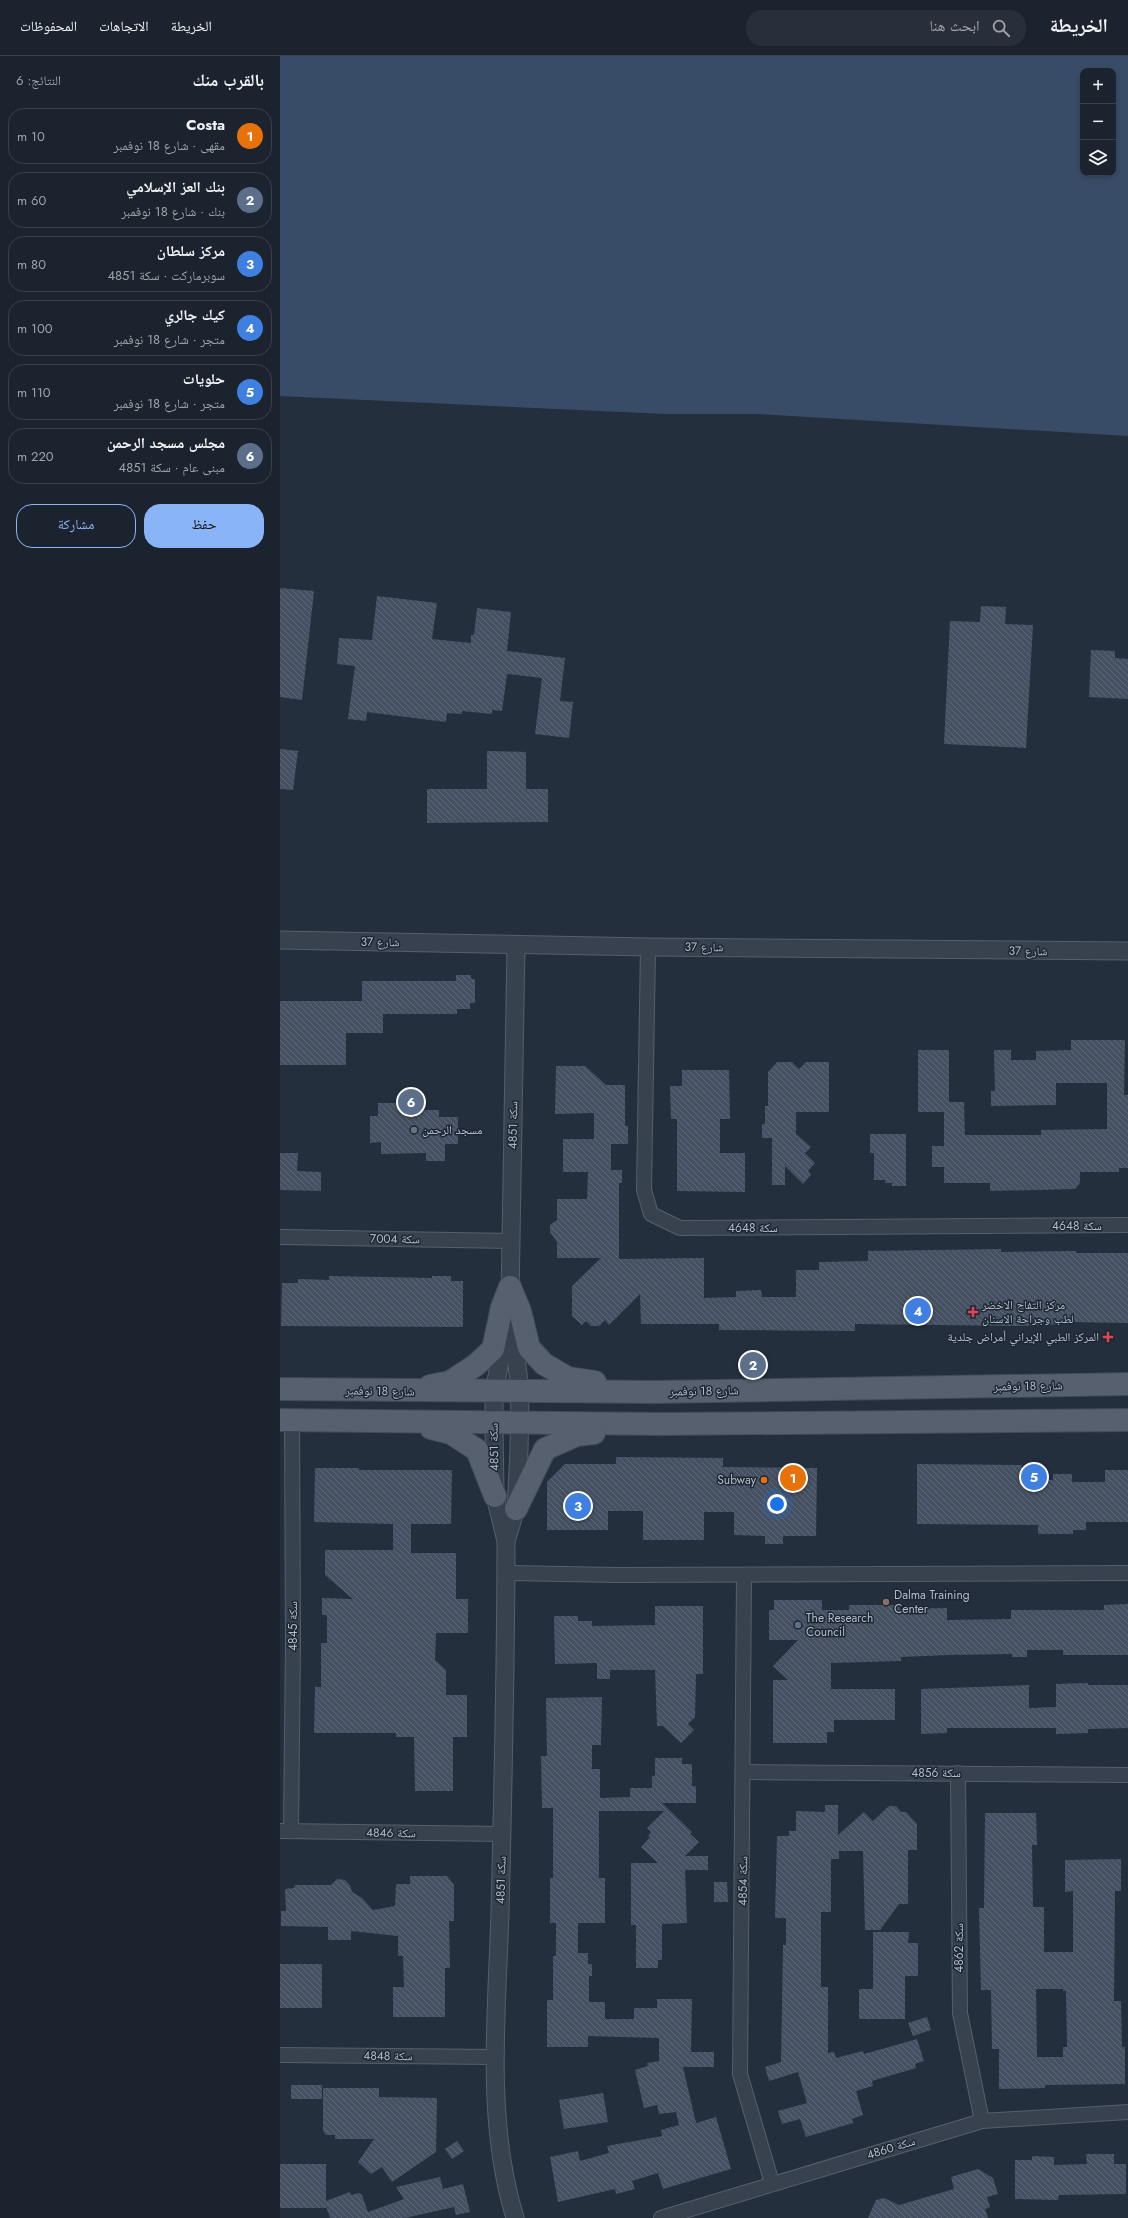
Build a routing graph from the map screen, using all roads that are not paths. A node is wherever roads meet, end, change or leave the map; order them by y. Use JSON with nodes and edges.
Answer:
{"nodes":[{"id":1,"x":280,"y":940,"type":"edge"},
{"id":2,"x":516,"y":945,"type":"junction"},
{"id":3,"x":648,"y":946,"type":"junction"},
{"id":4,"x":1128,"y":951,"type":"edge"},
{"id":5,"x":1128,"y":1225,"type":"edge"},
{"id":6,"x":280,"y":1237,"type":"edge"},
{"id":7,"x":511,"y":1241,"type":"junction"},
{"id":8,"x":510,"y":1296,"type":"junction"},
{"id":9,"x":1128,"y":1384,"type":"edge"},
{"id":10,"x":280,"y":1389,"type":"edge"},
{"id":11,"x":407,"y":1391,"type":"junction"},
{"id":12,"x":520,"y":1391,"type":"junction"},
{"id":13,"x":494,"y":1392,"type":"junction"},
{"id":14,"x":654,"y":1392,"type":"junction"},
{"id":15,"x":286,"y":1420,"type":"edge"},
{"id":16,"x":1128,"y":1420,"type":"edge"},
{"id":17,"x":368,"y":1421,"type":"junction"},
{"id":18,"x":494,"y":1423,"type":"junction"},
{"id":19,"x":519,"y":1423,"type":"junction"},
{"id":20,"x":662,"y":1424,"type":"junction"},
{"id":21,"x":495,"y":1496,"type":"junction"},
{"id":22,"x":516,"y":1509,"type":"junction"},
{"id":23,"x":506,"y":1541,"type":"junction"},
{"id":24,"x":506,"y":1573,"type":"junction"},
{"id":25,"x":1128,"y":1573,"type":"edge"},
{"id":26,"x":744,"y":1575,"type":"junction"},
{"id":27,"x":287,"y":1642,"type":"edge"},
{"id":28,"x":744,"y":1772,"type":"junction"},
{"id":29,"x":958,"y":1773,"type":"junction"},
{"id":30,"x":1128,"y":1775,"type":"edge"},
{"id":31,"x":285,"y":1831,"type":"edge"},
{"id":32,"x":502,"y":1834,"type":"junction"},
{"id":33,"x":280,"y":2055,"type":"edge"},
{"id":34,"x":496,"y":2057,"type":"junction"},
{"id":35,"x":1128,"y":2112,"type":"edge"},
{"id":36,"x":982,"y":2121,"type":"junction"},
{"id":37,"x":772,"y":2183,"type":"junction"},
{"id":38,"x":515,"y":2218,"type":"edge"},
{"id":39,"x":660,"y":2218,"type":"edge"}],
"edges":[{"from":1,"to":2,"type":"street","name":"شارع 37"},
{"from":2,"to":3,"type":"street","name":"شارع 37"},
{"from":2,"to":7,"type":"street","name":"سكة 4851"},
{"from":3,"to":4,"type":"street","name":"شارع 37"},
{"from":3,"to":5,"type":"street","name":"سكة 4648"},
{"from":6,"to":7,"type":"street","name":"سكة 7004"},
{"from":7,"to":8,"type":"street","name":"سكة 4851"},
{"from":8,"to":11,"type":"main road"},
{"from":8,"to":12,"type":"street","name":"سكة 4851"},
{"from":8,"to":13,"type":"street","name":"سكة 4851"},
{"from":8,"to":14,"type":"main road"},
{"from":9,"to":14,"type":"main road","name":"شارع 18 نوفمبر"},
{"from":10,"to":11,"type":"main road","name":"شارع 18 نوفمبر"},
{"from":11,"to":13,"type":"main road","name":"شارع 18 نوفمبر"},
{"from":12,"to":13,"type":"main road","name":"شارع 18 نوفمبر"},
{"from":12,"to":14,"type":"main road","name":"شارع 18 نوفمبر"},
{"from":12,"to":19,"type":"street","name":"سكة 4851"},
{"from":13,"to":18,"type":"street","name":"سكة 4851"},
{"from":15,"to":17,"type":"main road"},
{"from":15,"to":27,"type":"street","name":"سكة 4845"},
{"from":16,"to":20,"type":"main road"},
{"from":17,"to":18,"type":"main road"},
{"from":17,"to":21,"type":"main road"},
{"from":18,"to":19,"type":"main road"},
{"from":18,"to":21,"type":"street","name":"سكة 4851"},
{"from":19,"to":20,"type":"main road"},
{"from":19,"to":22,"type":"street","name":"سكة 4851"},
{"from":20,"to":22,"type":"main road"},
{"from":21,"to":23,"type":"street","name":"سكة 4851"},
{"from":22,"to":23,"type":"street","name":"سكة 4851"},
{"from":23,"to":24,"type":"street","name":"سكة 4851"},
{"from":24,"to":26,"type":"street"},
{"from":24,"to":32,"type":"street","name":"سكة 4851"},
{"from":25,"to":26,"type":"street"},
{"from":26,"to":28,"type":"street","name":"سكة 4854"},
{"from":27,"to":31,"type":"street","name":"سكة 4845"},
{"from":28,"to":29,"type":"street","name":"سكة 4856"},
{"from":28,"to":37,"type":"street","name":"سكة 4854"},
{"from":29,"to":30,"type":"street","name":"سكة 4856"},
{"from":29,"to":36,"type":"street","name":"سكة 4862"},
{"from":31,"to":32,"type":"street","name":"سكة 4846"},
{"from":32,"to":34,"type":"street","name":"سكة 4851"},
{"from":33,"to":34,"type":"street","name":"سكة 4848"},
{"from":34,"to":38,"type":"street","name":"سكة 4851"},
{"from":35,"to":36,"type":"street","name":"سكة 4860"},
{"from":36,"to":37,"type":"street","name":"سكة 4860"},
{"from":37,"to":39,"type":"street","name":"سكة 4860"}]}
